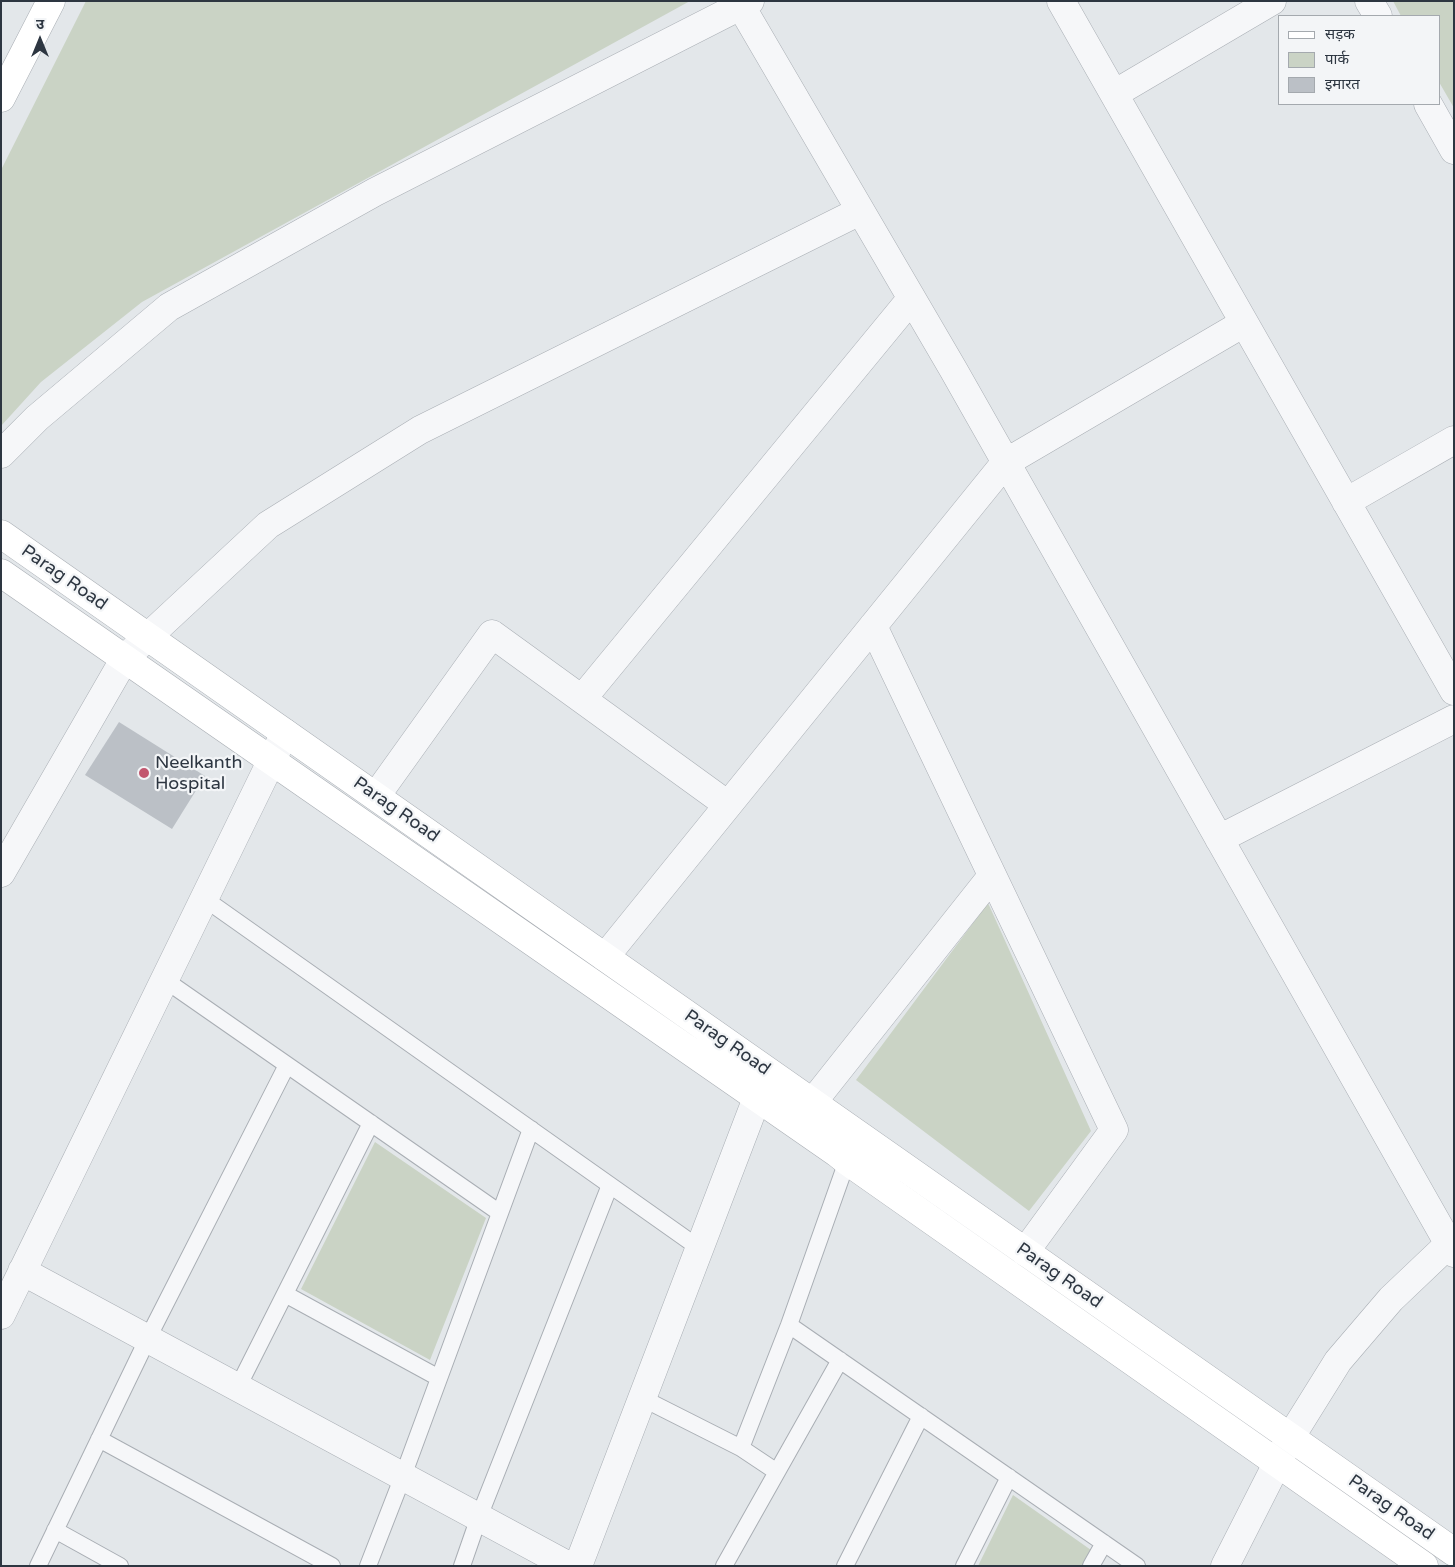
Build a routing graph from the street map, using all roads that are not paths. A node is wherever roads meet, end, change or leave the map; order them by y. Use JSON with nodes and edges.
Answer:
{"nodes":[{"id":1,"x":51,"y":1,"type":"edge"},
{"id":2,"x":1061,"y":1,"type":"edge"},
{"id":3,"x":1272,"y":1,"type":"edge"},
{"id":4,"x":1369,"y":1,"type":"edge"},
{"id":5,"x":743,"y":3,"type":"edge"},
{"id":6,"x":1377,"y":15,"type":"edge"},
{"id":7,"x":1114,"y":94,"type":"junction"},
{"id":8,"x":1,"y":98,"type":"edge"},
{"id":9,"x":1429,"y":105,"type":"edge"},
{"id":10,"x":1454,"y":150,"type":"edge"},
{"id":11,"x":860,"y":211,"type":"junction"},
{"id":12,"x":911,"y":298,"type":"junction"},
{"id":13,"x":1244,"y":323,"type":"junction"},
{"id":14,"x":1454,"y":440,"type":"edge"},
{"id":15,"x":1,"y":454,"type":"edge"},
{"id":16,"x":1005,"y":463,"type":"junction"},
{"id":17,"x":1346,"y":502,"type":"junction"},
{"id":18,"x":1,"y":534,"type":"edge"},
{"id":19,"x":1,"y":573,"type":"edge"},
{"id":20,"x":872,"y":626,"type":"junction"},
{"id":21,"x":148,"y":637,"type":"junction"},
{"id":22,"x":125,"y":658,"type":"junction"},
{"id":23,"x":1454,"y":691,"type":"edge"},
{"id":24,"x":582,"y":699,"type":"junction"},
{"id":25,"x":1454,"y":719,"type":"edge"},
{"id":26,"x":285,"y":733,"type":"junction"},
{"id":27,"x":272,"y":760,"type":"junction"},
{"id":28,"x":376,"y":796,"type":"junction"},
{"id":29,"x":728,"y":806,"type":"junction"},
{"id":30,"x":1219,"y":839,"type":"junction"},
{"id":31,"x":1,"y":873,"type":"edge"},
{"id":32,"x":992,"y":876,"type":"junction"},
{"id":33,"x":205,"y":899,"type":"junction"},
{"id":34,"x":605,"y":958,"type":"junction"},
{"id":35,"x":165,"y":980,"type":"junction"},
{"id":36,"x":287,"y":1065,"type":"junction"},
{"id":37,"x":767,"y":1071,"type":"junction"},
{"id":38,"x":756,"y":1097,"type":"junction"},
{"id":39,"x":812,"y":1103,"type":"junction"},
{"id":40,"x":371,"y":1123,"type":"junction"},
{"id":41,"x":531,"y":1129,"type":"junction"},
{"id":42,"x":847,"y":1161,"type":"junction"},
{"id":43,"x":610,"y":1185,"type":"junction"},
{"id":44,"x":500,"y":1213,"type":"junction"},
{"id":45,"x":1452,"y":1246,"type":"edge"},
{"id":46,"x":699,"y":1248,"type":"junction"},
{"id":47,"x":1025,"y":1252,"type":"junction"},
{"id":48,"x":22,"y":1271,"type":"junction"},
{"id":49,"x":285,"y":1294,"type":"junction"},
{"id":50,"x":1,"y":1315,"type":"edge"},
{"id":51,"x":789,"y":1325,"type":"junction"},
{"id":52,"x":148,"y":1338,"type":"junction"},
{"id":53,"x":840,"y":1360,"type":"junction"},
{"id":54,"x":439,"y":1378,"type":"junction"},
{"id":55,"x":238,"y":1387,"type":"junction"},
{"id":56,"x":642,"y":1398,"type":"junction"},
{"id":57,"x":922,"y":1416,"type":"junction"},
{"id":58,"x":1290,"y":1438,"type":"junction"},
{"id":59,"x":99,"y":1439,"type":"junction"},
{"id":60,"x":741,"y":1448,"type":"junction"},
{"id":61,"x":1278,"y":1462,"type":"junction"},
{"id":62,"x":777,"y":1472,"type":"junction"},
{"id":63,"x":403,"y":1476,"type":"junction"},
{"id":64,"x":1009,"y":1477,"type":"junction"},
{"id":65,"x":479,"y":1517,"type":"junction"},
{"id":66,"x":56,"y":1530,"type":"junction"},
{"id":67,"x":1104,"y":1543,"type":"junction"},
{"id":68,"x":1454,"y":1552,"type":"edge"},
{"id":69,"x":38,"y":1566,"type":"edge"},
{"id":70,"x":120,"y":1566,"type":"edge"},
{"id":71,"x":332,"y":1566,"type":"edge"},
{"id":72,"x":368,"y":1566,"type":"edge"},
{"id":73,"x":462,"y":1566,"type":"edge"},
{"id":74,"x":569,"y":1566,"type":"edge"},
{"id":75,"x":578,"y":1566,"type":"edge"},
{"id":76,"x":724,"y":1566,"type":"edge"},
{"id":77,"x":845,"y":1566,"type":"edge"},
{"id":78,"x":964,"y":1566,"type":"edge"},
{"id":79,"x":1091,"y":1566,"type":"edge"},
{"id":80,"x":1137,"y":1566,"type":"edge"},
{"id":81,"x":1224,"y":1566,"type":"edge"},
{"id":82,"x":1424,"y":1566,"type":"edge"}],
"edges":[{"from":1,"to":8,"type":"street"},
{"from":2,"to":7,"type":"street"},
{"from":3,"to":7,"type":"street"},
{"from":4,"to":6,"type":"street"},
{"from":5,"to":11,"type":"street"},
{"from":5,"to":15,"type":"street"},
{"from":7,"to":13,"type":"street"},
{"from":9,"to":10,"type":"street"},
{"from":11,"to":12,"type":"street"},
{"from":11,"to":21,"type":"street"},
{"from":12,"to":16,"type":"street"},
{"from":12,"to":24,"type":"street"},
{"from":13,"to":16,"type":"street"},
{"from":13,"to":17,"type":"street"},
{"from":14,"to":17,"type":"street"},
{"from":16,"to":20,"type":"street"},
{"from":16,"to":30,"type":"street"},
{"from":17,"to":23,"type":"street"},
{"from":18,"to":21,"type":"street","name":"Parag Road"},
{"from":19,"to":22,"type":"street","name":"Parag Road"},
{"from":20,"to":29,"type":"street"},
{"from":20,"to":32,"type":"street"},
{"from":21,"to":22,"type":"street"},
{"from":21,"to":26,"type":"street","name":"Parag Road"},
{"from":22,"to":27,"type":"street","name":"Parag Road"},
{"from":22,"to":31,"type":"street"},
{"from":24,"to":28,"type":"street"},
{"from":24,"to":29,"type":"street"},
{"from":25,"to":30,"type":"street"},
{"from":26,"to":27,"type":"street"},
{"from":26,"to":28,"type":"street","name":"Parag Road"},
{"from":27,"to":33,"type":"street"},
{"from":27,"to":38,"type":"street","name":"Parag Road"},
{"from":28,"to":34,"type":"street","name":"Parag Road"},
{"from":29,"to":34,"type":"street"},
{"from":30,"to":45,"type":"street"},
{"from":32,"to":39,"type":"street"},
{"from":32,"to":47,"type":"street"},
{"from":33,"to":35,"type":"street"},
{"from":33,"to":41,"type":"lane"},
{"from":34,"to":37,"type":"street","name":"Parag Road"},
{"from":35,"to":36,"type":"lane"},
{"from":35,"to":48,"type":"street"},
{"from":36,"to":40,"type":"lane"},
{"from":36,"to":52,"type":"lane"},
{"from":37,"to":38,"type":"street"},
{"from":37,"to":39,"type":"street","name":"Parag Road"},
{"from":38,"to":42,"type":"street","name":"Parag Road"},
{"from":38,"to":46,"type":"street"},
{"from":39,"to":47,"type":"street","name":"Parag Road"},
{"from":40,"to":44,"type":"lane"},
{"from":40,"to":49,"type":"lane"},
{"from":41,"to":43,"type":"lane"},
{"from":41,"to":44,"type":"lane"},
{"from":42,"to":51,"type":"lane"},
{"from":42,"to":61,"type":"street","name":"Parag Road"},
{"from":43,"to":46,"type":"lane"},
{"from":43,"to":65,"type":"lane"},
{"from":44,"to":54,"type":"lane"},
{"from":45,"to":58,"type":"street"},
{"from":46,"to":56,"type":"street"},
{"from":47,"to":58,"type":"street","name":"Parag Road"},
{"from":48,"to":50,"type":"street"},
{"from":48,"to":52,"type":"street"},
{"from":49,"to":54,"type":"lane"},
{"from":49,"to":55,"type":"lane"},
{"from":51,"to":53,"type":"lane"},
{"from":51,"to":60,"type":"lane"},
{"from":52,"to":55,"type":"street"},
{"from":52,"to":59,"type":"lane"},
{"from":53,"to":57,"type":"lane"},
{"from":53,"to":62,"type":"lane"},
{"from":54,"to":63,"type":"lane"},
{"from":55,"to":63,"type":"street"},
{"from":56,"to":60,"type":"lane"},
{"from":56,"to":75,"type":"street"},
{"from":57,"to":64,"type":"lane"},
{"from":57,"to":77,"type":"lane"},
{"from":58,"to":61,"type":"street"},
{"from":58,"to":68,"type":"street","name":"Parag Road"},
{"from":59,"to":66,"type":"lane"},
{"from":59,"to":71,"type":"lane"},
{"from":60,"to":62,"type":"lane"},
{"from":61,"to":81,"type":"street"},
{"from":61,"to":82,"type":"street","name":"Parag Road"},
{"from":62,"to":76,"type":"lane"},
{"from":63,"to":65,"type":"street"},
{"from":63,"to":72,"type":"lane"},
{"from":64,"to":67,"type":"lane"},
{"from":64,"to":78,"type":"lane"},
{"from":65,"to":73,"type":"lane"},
{"from":65,"to":74,"type":"street"},
{"from":66,"to":69,"type":"lane"},
{"from":66,"to":70,"type":"lane"},
{"from":67,"to":79,"type":"lane"},
{"from":67,"to":80,"type":"lane"}]}
